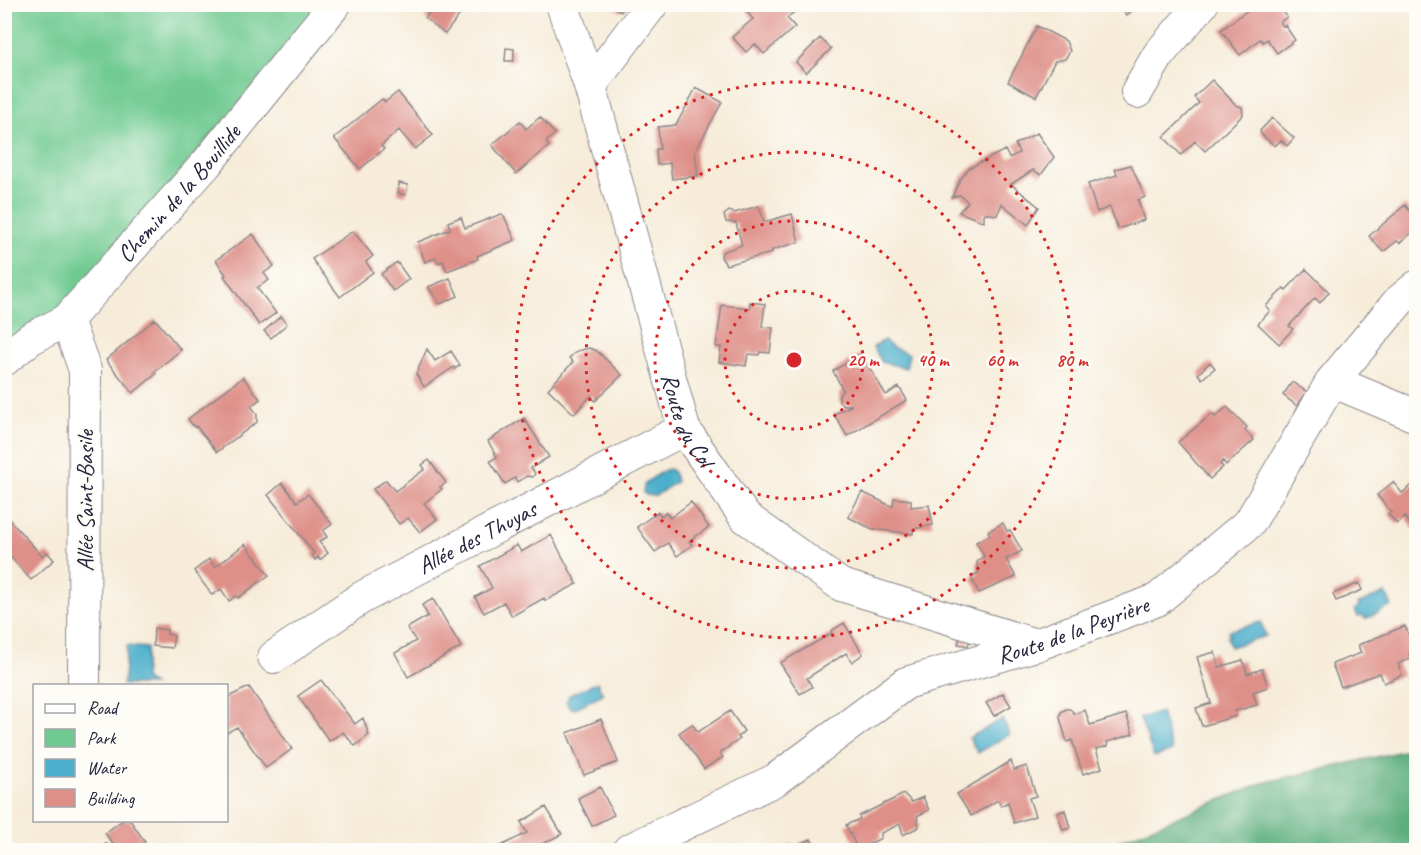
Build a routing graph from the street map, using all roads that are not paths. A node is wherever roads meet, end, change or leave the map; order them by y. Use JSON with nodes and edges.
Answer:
{"nodes":[{"id":1,"x":335,"y":4,"type":"edge"},
{"id":2,"x":562,"y":4,"type":"edge"},
{"id":3,"x":652,"y":4,"type":"edge"},
{"id":4,"x":1202,"y":4,"type":"edge"},
{"id":5,"x":591,"y":86,"type":"junction"},
{"id":6,"x":1137,"y":92,"type":"dead end"},
{"id":7,"x":1416,"y":287,"type":"edge"},
{"id":8,"x":67,"y":320,"type":"junction"},
{"id":9,"x":4,"y":360,"type":"edge"},
{"id":10,"x":1332,"y":381,"type":"junction"},
{"id":11,"x":1416,"y":416,"type":"edge"},
{"id":12,"x":684,"y":429,"type":"junction"},
{"id":13,"x":1035,"y":645,"type":"junction"},
{"id":14,"x":274,"y":657,"type":"dead end"},
{"id":15,"x":84,"y":684,"type":"edge"},
{"id":16,"x":629,"y":850,"type":"edge"}],
"edges":[{"from":1,"to":8,"type":"street","name":"Chemin de la Bouillide"},
{"from":2,"to":5,"type":"street","name":"Route du Col"},
{"from":3,"to":5,"type":"street"},
{"from":4,"to":6,"type":"street"},
{"from":5,"to":12,"type":"street","name":"Route du Col"},
{"from":7,"to":10,"type":"street","name":"Route de la Peyrière"},
{"from":8,"to":9,"type":"street","name":"Chemin de la Bouillide"},
{"from":8,"to":15,"type":"street","name":"Allée Saint-Basile"},
{"from":10,"to":11,"type":"street"},
{"from":10,"to":13,"type":"street","name":"Route de la Peyrière"},
{"from":12,"to":13,"type":"street","name":"Route du Col"},
{"from":12,"to":14,"type":"street","name":"Allée des Thuyas"},
{"from":13,"to":16,"type":"street","name":"Route de la Peyrière"}]}
